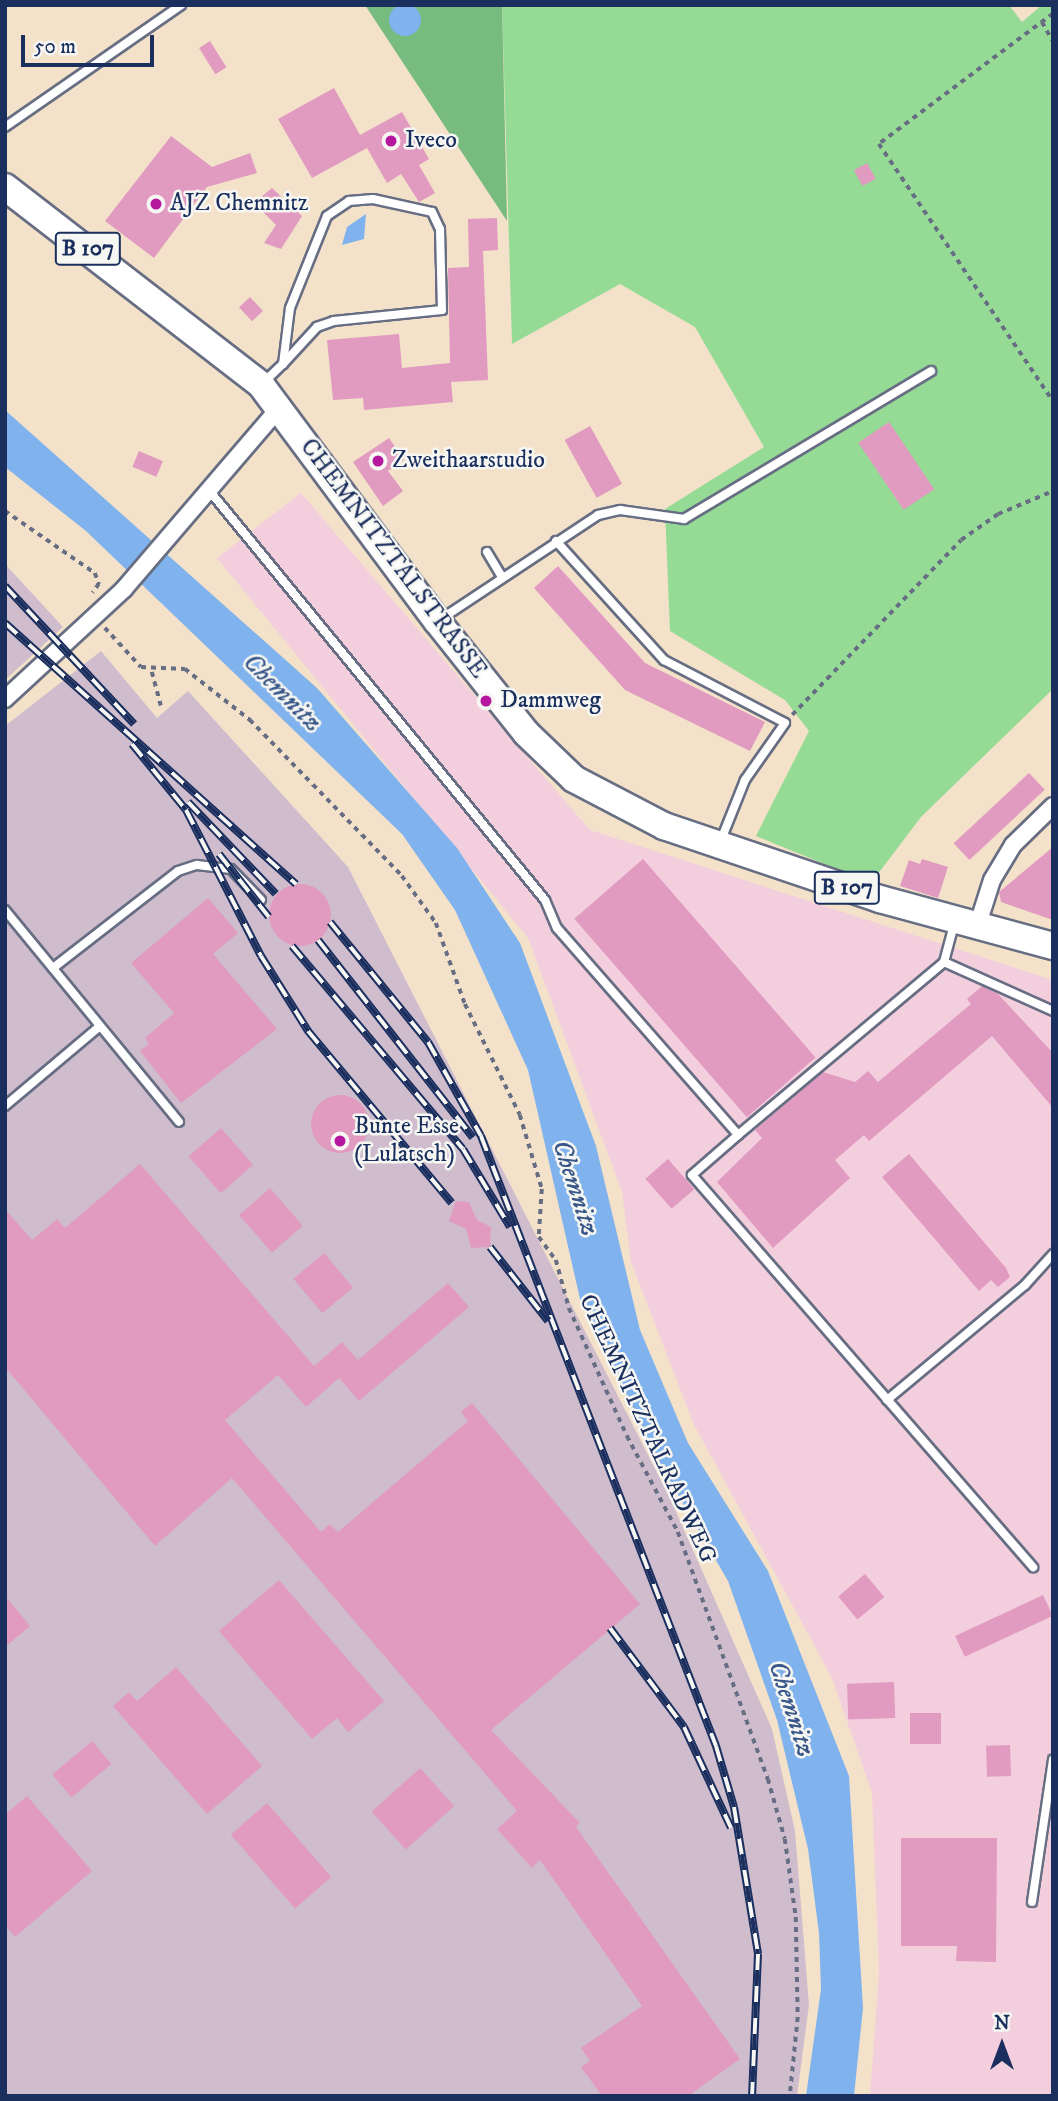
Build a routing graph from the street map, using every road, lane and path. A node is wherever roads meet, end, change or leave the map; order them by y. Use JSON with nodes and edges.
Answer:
{"nodes":[{"id":1,"x":181,"y":5,"type":"edge"},
{"id":2,"x":1053,"y":14,"type":"edge"},
{"id":3,"x":1042,"y":22,"type":"junction"},
{"id":4,"x":1053,"y":41,"type":"edge"},
{"id":5,"x":5,"y":127,"type":"edge"},
{"id":6,"x":5,"y":187,"type":"edge"},
{"id":7,"x":283,"y":364,"type":"junction"},
{"id":8,"x":931,"y":371,"type":"dead end"},
{"id":9,"x":261,"y":385,"type":"junction"},
{"id":10,"x":1053,"y":401,"type":"edge"},
{"id":11,"x":279,"y":408,"type":"junction"},
{"id":12,"x":207,"y":488,"type":"junction"},
{"id":13,"x":1053,"y":491,"type":"edge"},
{"id":14,"x":5,"y":511,"type":"edge"},
{"id":15,"x":556,"y":541,"type":"junction"},
{"id":16,"x":487,"y":552,"type":"dead end"},
{"id":17,"x":502,"y":577,"type":"junction"},
{"id":18,"x":96,"y":618,"type":"junction"},
{"id":19,"x":437,"y":621,"type":"junction"},
{"id":20,"x":152,"y":673,"type":"junction"},
{"id":21,"x":5,"y":699,"type":"edge"},
{"id":22,"x":161,"y":706,"type":"dead end"},
{"id":23,"x":785,"y":723,"type":"junction"},
{"id":24,"x":1053,"y":806,"type":"edge"},
{"id":25,"x":719,"y":844,"type":"junction"},
{"id":26,"x":261,"y":900,"type":"dead end"},
{"id":27,"x":5,"y":910,"type":"edge"},
{"id":28,"x":966,"y":923,"type":"junction"},
{"id":29,"x":1053,"y":946,"type":"edge"},
{"id":30,"x":943,"y":961,"type":"junction"},
{"id":31,"x":53,"y":968,"type":"junction"},
{"id":32,"x":1053,"y":1011,"type":"edge"},
{"id":33,"x":100,"y":1026,"type":"junction"},
{"id":34,"x":5,"y":1106,"type":"edge"},
{"id":35,"x":179,"y":1122,"type":"dead end"},
{"id":36,"x":738,"y":1135,"type":"junction"},
{"id":37,"x":1053,"y":1254,"type":"edge"},
{"id":38,"x":887,"y":1400,"type":"junction"},
{"id":39,"x":1033,"y":1567,"type":"dead end"},
{"id":40,"x":1053,"y":1760,"type":"edge"},
{"id":41,"x":1032,"y":1902,"type":"dead end"},
{"id":42,"x":790,"y":2096,"type":"edge"}],
"edges":[{"from":1,"to":5,"type":"lane"},
{"from":2,"to":3,"type":"path"},
{"from":3,"to":4,"type":"path"},
{"from":3,"to":10,"type":"path"},
{"from":6,"to":9,"type":"main road","name":"CHEMNITZTALSTRASSE","number":"B 107"},
{"from":7,"to":7,"type":"lane"},
{"from":7,"to":9,"type":"lane"},
{"from":8,"to":15,"type":"lane"},
{"from":9,"to":11,"type":"main road","name":"CHEMNITZTALSTRASSE","number":"B 107"},
{"from":11,"to":12,"type":"street"},
{"from":11,"to":19,"type":"main road","name":"CHEMNITZTALSTRASSE","number":"B 107"},
{"from":12,"to":18,"type":"street"},
{"from":12,"to":36,"type":"lane"},
{"from":13,"to":23,"type":"path"},
{"from":14,"to":18,"type":"path"},
{"from":15,"to":17,"type":"lane"},
{"from":15,"to":23,"type":"lane"},
{"from":16,"to":17,"type":"lane"},
{"from":17,"to":19,"type":"lane"},
{"from":18,"to":20,"type":"path"},
{"from":18,"to":21,"type":"street"},
{"from":19,"to":25,"type":"main road","name":"CHEMNITZTALSTRASSE","number":"B 107"},
{"from":20,"to":22,"type":"path"},
{"from":20,"to":42,"type":"path","name":"CHEMNITZTALRADWEG"},
{"from":23,"to":25,"type":"lane"},
{"from":24,"to":28,"type":"street"},
{"from":25,"to":28,"type":"main road","name":"CHEMNITZTALSTRASSE","number":"B 107"},
{"from":26,"to":31,"type":"lane"},
{"from":27,"to":31,"type":"lane"},
{"from":28,"to":29,"type":"main road","name":"CHEMNITZTALSTRASSE","number":"B 107"},
{"from":28,"to":30,"type":"lane"},
{"from":30,"to":32,"type":"lane"},
{"from":30,"to":36,"type":"lane"},
{"from":31,"to":33,"type":"lane"},
{"from":33,"to":34,"type":"lane"},
{"from":33,"to":35,"type":"lane"},
{"from":36,"to":38,"type":"lane"},
{"from":37,"to":38,"type":"lane"},
{"from":38,"to":39,"type":"lane"},
{"from":40,"to":41,"type":"lane"}]}
